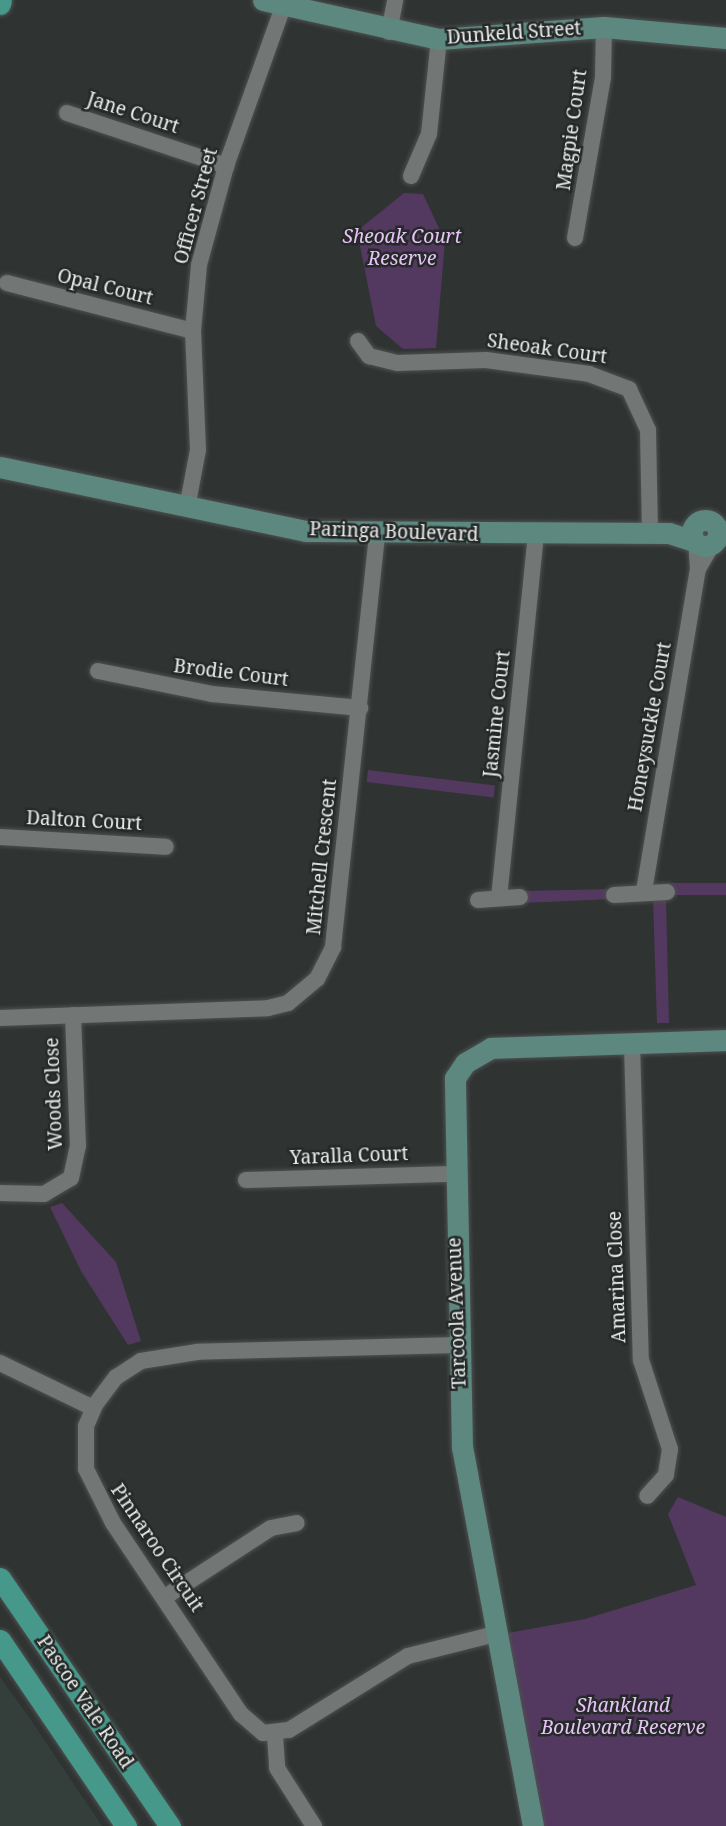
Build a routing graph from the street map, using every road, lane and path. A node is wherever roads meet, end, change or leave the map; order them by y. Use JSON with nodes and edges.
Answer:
{"nodes":[{"id":1,"x":395,"y":0,"type":"edge"},
{"id":2,"x":273,"y":4,"type":"edge"},
{"id":3,"x":604,"y":27,"type":"junction"},
{"id":4,"x":389,"y":32,"type":"junction"},
{"id":5,"x":726,"y":38,"type":"edge"},
{"id":6,"x":439,"y":39,"type":"junction"},
{"id":7,"x":67,"y":113,"type":"dead end"},
{"id":8,"x":226,"y":166,"type":"junction"},
{"id":9,"x":411,"y":176,"type":"dead end"},
{"id":10,"x":575,"y":238,"type":"dead end"},
{"id":11,"x":7,"y":283,"type":"dead end"},
{"id":12,"x":193,"y":331,"type":"junction"},
{"id":13,"x":358,"y":341,"type":"dead end"},
{"id":14,"x":0,"y":467,"type":"edge"},
{"id":15,"x":187,"y":508,"type":"junction"},
{"id":16,"x":660,"y":533,"type":"junction"},
{"id":17,"x":536,"y":535,"type":"junction"},
{"id":18,"x":710,"y":535,"type":"edge"},
{"id":19,"x":377,"y":536,"type":"junction"},
{"id":20,"x":94,"y":671,"type":"dead end"},
{"id":21,"x":359,"y":709,"type":"junction"},
{"id":22,"x":0,"y":837,"type":"edge"},
{"id":23,"x":171,"y":863,"type":"dead end"},
{"id":24,"x":644,"y":891,"type":"junction"},
{"id":25,"x":667,"y":892,"type":"dead end"},
{"id":26,"x":614,"y":895,"type":"dead end"},
{"id":27,"x":520,"y":897,"type":"dead end"},
{"id":28,"x":499,"y":898,"type":"junction"},
{"id":29,"x":478,"y":900,"type":"dead end"},
{"id":30,"x":73,"y":1016,"type":"junction"},
{"id":31,"x":0,"y":1018,"type":"edge"},
{"id":32,"x":726,"y":1041,"type":"edge"},
{"id":33,"x":632,"y":1044,"type":"junction"},
{"id":34,"x":453,"y":1174,"type":"junction"},
{"id":35,"x":243,"y":1181,"type":"dead end"},
{"id":36,"x":0,"y":1193,"type":"edge"},
{"id":37,"x":458,"y":1345,"type":"junction"},
{"id":38,"x":0,"y":1363,"type":"edge"},
{"id":39,"x":93,"y":1408,"type":"junction"},
{"id":40,"x":645,"y":1498,"type":"dead end"},
{"id":41,"x":298,"y":1524,"type":"dead end"},
{"id":42,"x":0,"y":1578,"type":"edge"},
{"id":43,"x":165,"y":1597,"type":"junction"},
{"id":44,"x":495,"y":1634,"type":"junction"},
{"id":45,"x":0,"y":1640,"type":"edge"},
{"id":46,"x":275,"y":1735,"type":"junction"},
{"id":47,"x":126,"y":1826,"type":"edge"},
{"id":48,"x":170,"y":1826,"type":"edge"},
{"id":49,"x":314,"y":1826,"type":"edge"},
{"id":50,"x":533,"y":1826,"type":"edge"}],
"edges":[{"from":1,"to":4,"type":"street"},
{"from":2,"to":4,"type":"street","name":"Dunkeld Street"},
{"from":2,"to":8,"type":"street","name":"Officer Street"},
{"from":3,"to":5,"type":"street","name":"Dunkeld Street"},
{"from":3,"to":6,"type":"street","name":"Dunkeld Street"},
{"from":3,"to":10,"type":"street","name":"Magpie Court"},
{"from":4,"to":6,"type":"street","name":"Dunkeld Street"},
{"from":6,"to":9,"type":"street"},
{"from":7,"to":8,"type":"street","name":"Jane Court"},
{"from":8,"to":12,"type":"street","name":"Officer Street"},
{"from":11,"to":12,"type":"street","name":"Opal Court"},
{"from":12,"to":15,"type":"street","name":"Officer Street"},
{"from":13,"to":16,"type":"street","name":"Sheoak Court"},
{"from":14,"to":15,"type":"street","name":"Paringa Boulevard"},
{"from":15,"to":19,"type":"street","name":"Paringa Boulevard"},
{"from":16,"to":17,"type":"street","name":"Paringa Boulevard"},
{"from":16,"to":18,"type":"street","name":"Paringa Boulevard"},
{"from":17,"to":19,"type":"street","name":"Paringa Boulevard"},
{"from":17,"to":28,"type":"street","name":"Jasmine Court"},
{"from":18,"to":24,"type":"street","name":"Honeysuckle Court"},
{"from":19,"to":21,"type":"street","name":"Mitchell Crescent"},
{"from":20,"to":21,"type":"street","name":"Brodie Court"},
{"from":21,"to":30,"type":"street","name":"Mitchell Crescent"},
{"from":22,"to":23,"type":"street","name":"Dalton Court"},
{"from":24,"to":25,"type":"street"},
{"from":24,"to":26,"type":"street"},
{"from":27,"to":28,"type":"street"},
{"from":28,"to":29,"type":"street"},
{"from":30,"to":31,"type":"street","name":"Mitchell Crescent"},
{"from":30,"to":36,"type":"street","name":"Woods Close"},
{"from":32,"to":33,"type":"street","name":"Tarcoola Avenue"},
{"from":33,"to":34,"type":"street","name":"Tarcoola Avenue"},
{"from":33,"to":40,"type":"street","name":"Amarina Close"},
{"from":34,"to":35,"type":"street","name":"Yaralla Court"},
{"from":34,"to":37,"type":"street","name":"Tarcoola Avenue"},
{"from":37,"to":39,"type":"street","name":"Pinnaroo Circuit"},
{"from":37,"to":44,"type":"street","name":"Tarcoola Avenue"},
{"from":38,"to":39,"type":"street"},
{"from":39,"to":43,"type":"street","name":"Pinnaroo Circuit"},
{"from":41,"to":43,"type":"street"},
{"from":42,"to":48,"type":"main road","name":"Pascoe Vale Road"},
{"from":43,"to":46,"type":"street","name":"Pinnaroo Circuit"},
{"from":44,"to":46,"type":"street"},
{"from":44,"to":50,"type":"street","name":"Tarcoola Avenue"},
{"from":45,"to":47,"type":"main road","name":"Pascoe Vale Road"},
{"from":46,"to":49,"type":"street"}]}
